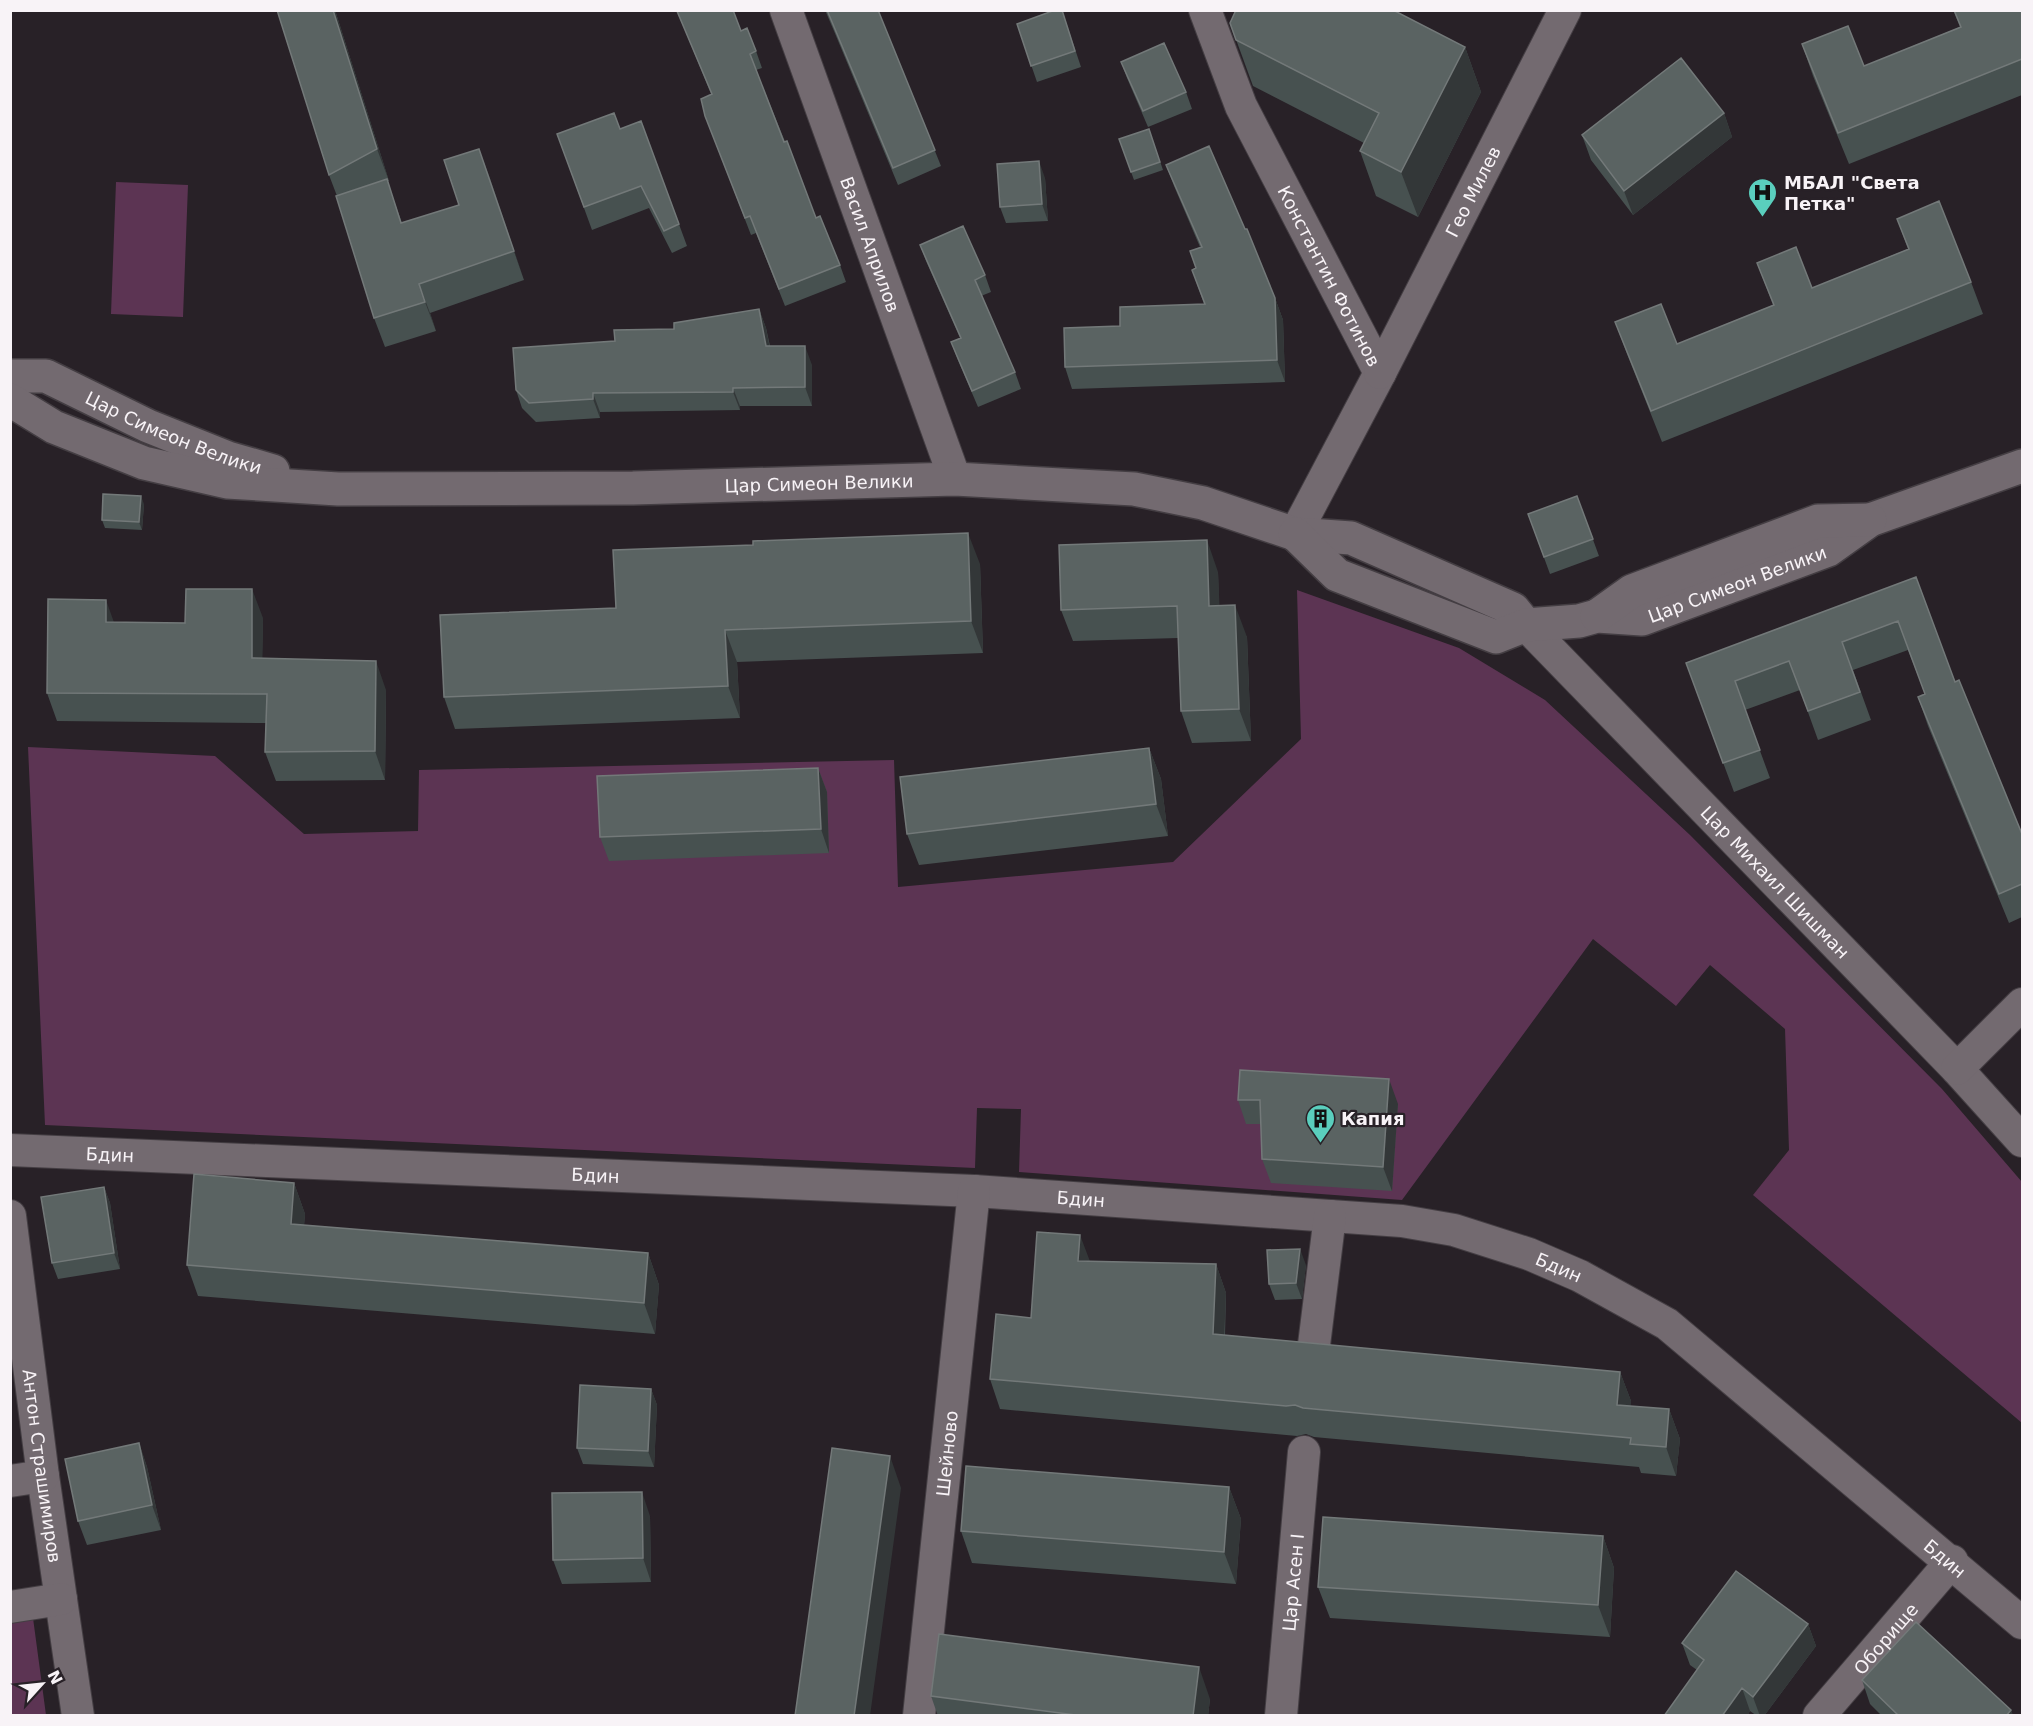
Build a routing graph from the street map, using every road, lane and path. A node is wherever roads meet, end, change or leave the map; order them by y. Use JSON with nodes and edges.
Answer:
{"nodes":[{"id":1,"x":786,"y":10,"type":"edge"},
{"id":2,"x":1205,"y":10,"type":"edge"},
{"id":3,"x":1565,"y":10,"type":"edge"},
{"id":4,"x":1380,"y":373,"type":"junction"},
{"id":5,"x":10,"y":376,"type":"edge"},
{"id":6,"x":10,"y":400,"type":"edge"},
{"id":7,"x":2022,"y":466,"type":"edge"},
{"id":8,"x":955,"y":479,"type":"junction"},
{"id":9,"x":338,"y":489,"type":"junction"},
{"id":10,"x":1294,"y":534,"type":"junction"},
{"id":11,"x":1526,"y":625,"type":"junction"},
{"id":12,"x":2022,"y":1004,"type":"edge"},
{"id":13,"x":1957,"y":1069,"type":"junction"},
{"id":14,"x":2022,"y":1142,"type":"edge"},
{"id":15,"x":10,"y":1150,"type":"edge"},
{"id":16,"x":974,"y":1191,"type":"junction"},
{"id":17,"x":10,"y":1216,"type":"edge"},
{"id":18,"x":1330,"y":1216,"type":"junction"},
{"id":19,"x":1312,"y":1353,"type":"edge"},
{"id":20,"x":1304,"y":1452,"type":"dead end"},
{"id":21,"x":43,"y":1476,"type":"junction"},
{"id":22,"x":10,"y":1481,"type":"edge"},
{"id":23,"x":1952,"y":1561,"type":"junction"},
{"id":24,"x":61,"y":1599,"type":"junction"},
{"id":25,"x":10,"y":1607,"type":"edge"},
{"id":26,"x":2022,"y":1623,"type":"edge"},
{"id":27,"x":78,"y":1716,"type":"edge"},
{"id":28,"x":919,"y":1716,"type":"edge"},
{"id":29,"x":1281,"y":1716,"type":"edge"},
{"id":30,"x":1819,"y":1716,"type":"edge"}],
"edges":[{"from":1,"to":8,"type":"street","name":"Васил Априлов"},
{"from":2,"to":4,"type":"street","name":"Константин Фотинов"},
{"from":3,"to":4,"type":"street","name":"Гео Милев"},
{"from":4,"to":10,"type":"street","name":"Константин Фотинов"},
{"from":5,"to":9,"type":"main road","name":"Цар Симеон Велики"},
{"from":6,"to":9,"type":"main road","name":"Цар Симеон Велики"},
{"from":7,"to":11,"type":"main road","name":"Цар Симеон Велики"},
{"from":8,"to":9,"type":"main road","name":"Цар Симеон Велики"},
{"from":8,"to":10,"type":"main road","name":"Цар Симеон Велики"},
{"from":10,"to":11,"type":"main road","name":"Цар Симеон Велики"},
{"from":11,"to":13,"type":"street","name":"Цар Михаил Шишман"},
{"from":12,"to":13,"type":"street"},
{"from":13,"to":14,"type":"street","name":"Цар Михаил Шишман"},
{"from":15,"to":16,"type":"street","name":"Бдин"},
{"from":16,"to":18,"type":"street","name":"Бдин"},
{"from":16,"to":28,"type":"street","name":"Шейново"},
{"from":17,"to":21,"type":"street","name":"Антон Страшимиров"},
{"from":18,"to":19,"type":"street"},
{"from":18,"to":23,"type":"street","name":"Бдин"},
{"from":20,"to":29,"type":"street","name":"Цар Асен I"},
{"from":21,"to":22,"type":"street"},
{"from":21,"to":24,"type":"street","name":"Антон Страшимиров"},
{"from":23,"to":26,"type":"street","name":"Бдин"},
{"from":23,"to":30,"type":"street","name":"Оборище"},
{"from":24,"to":25,"type":"street"},
{"from":24,"to":27,"type":"street","name":"Антон Страшимиров"}]}
